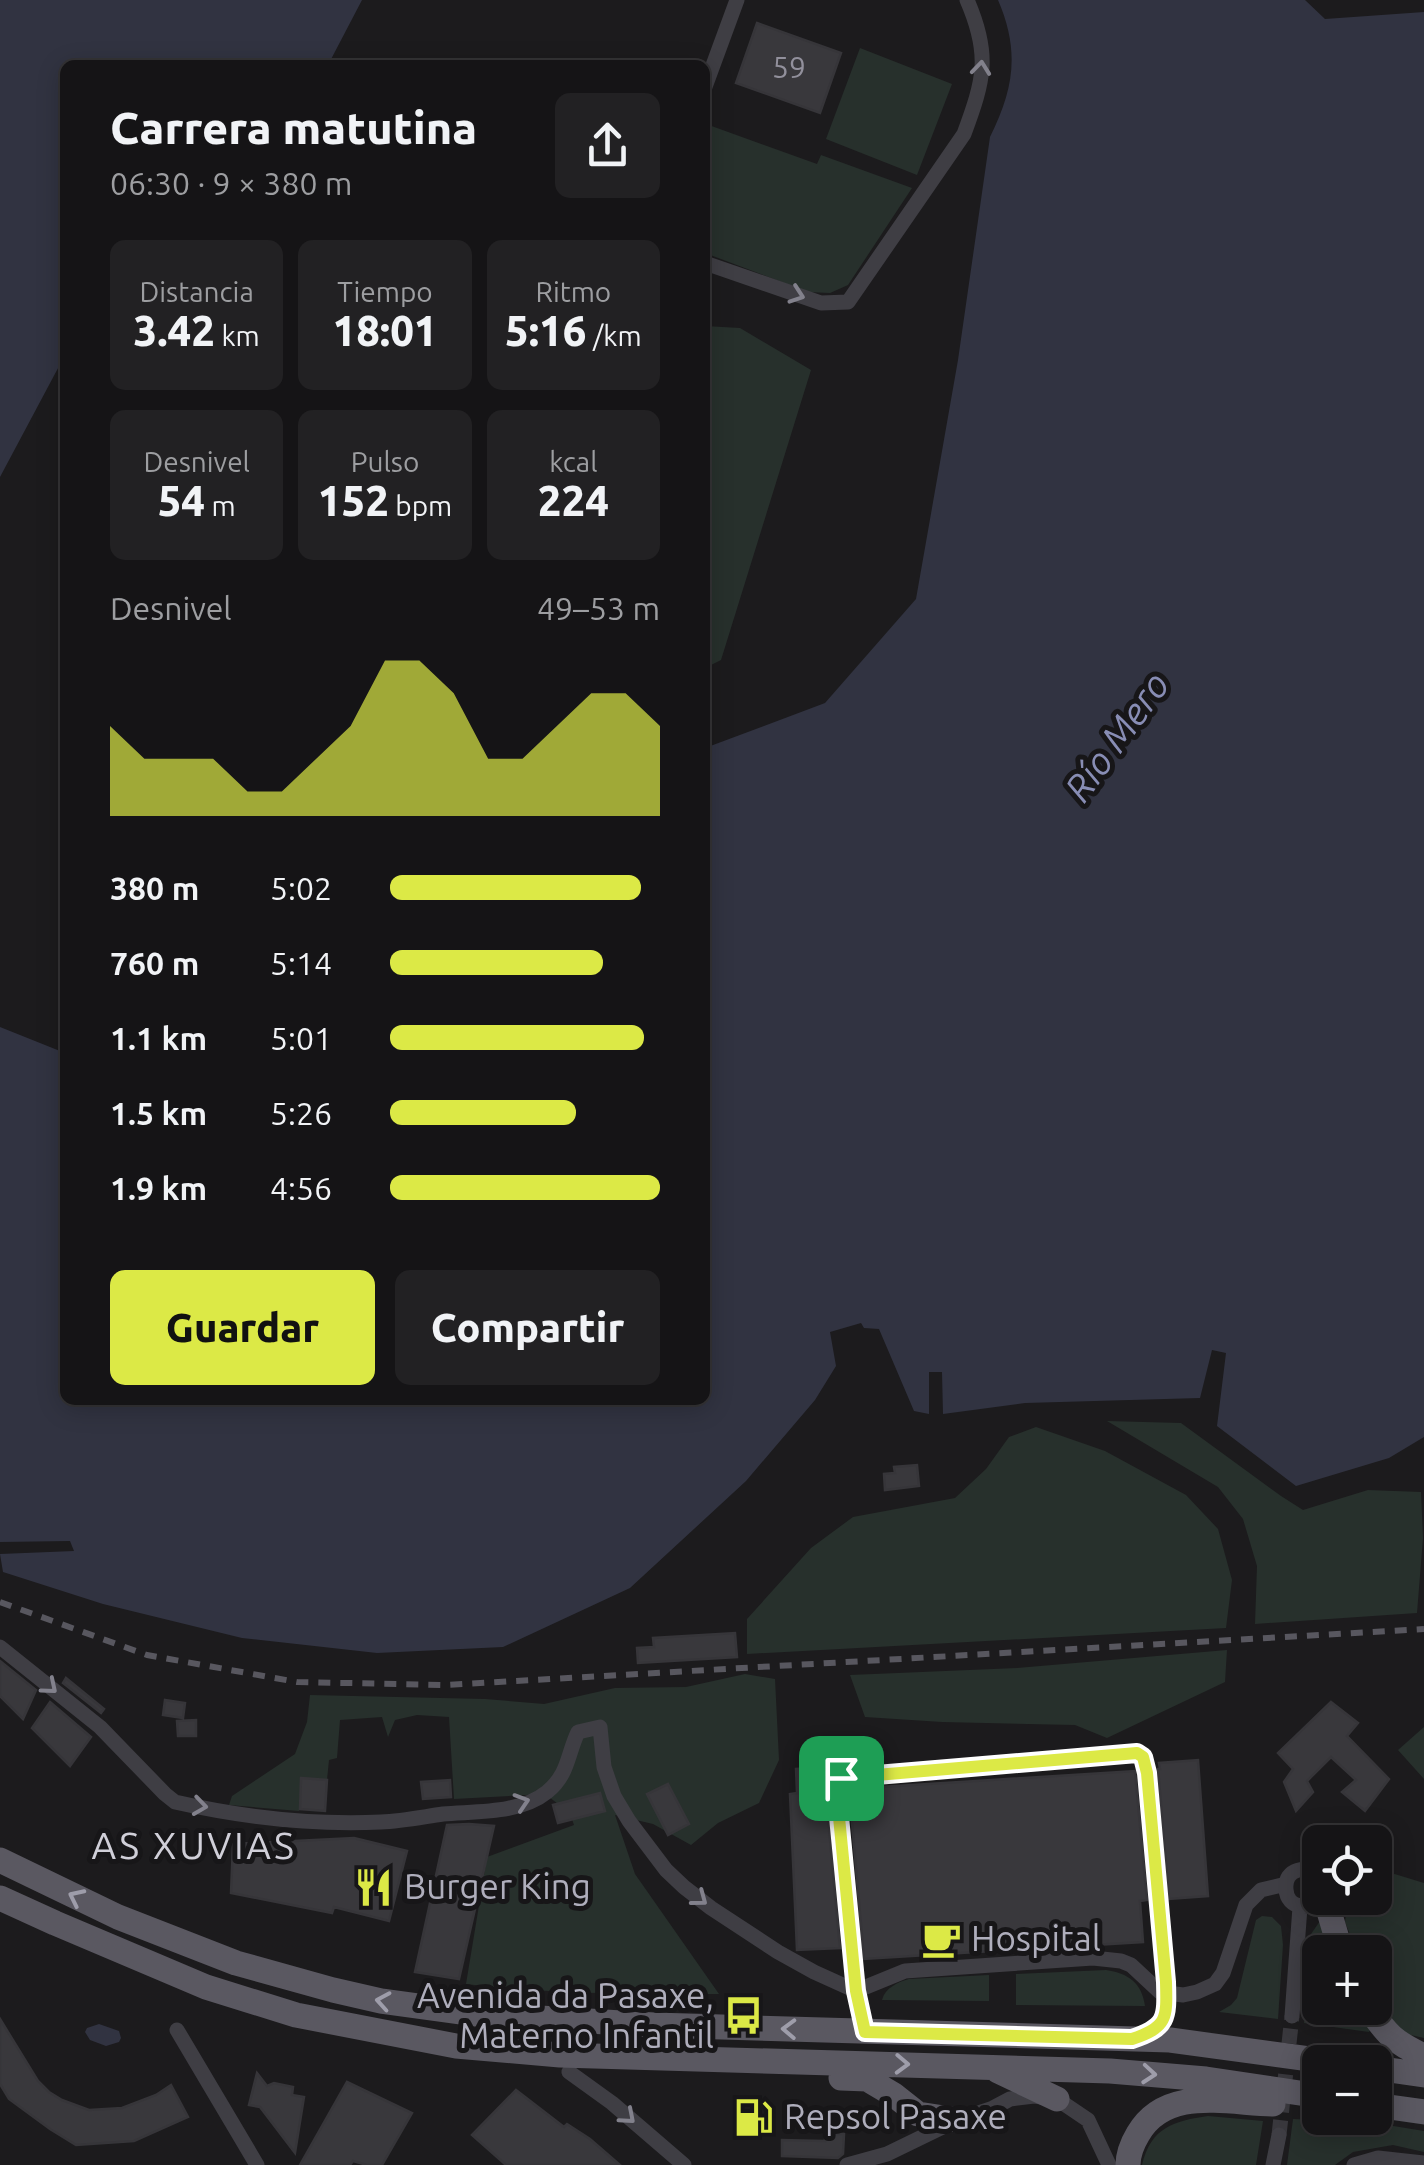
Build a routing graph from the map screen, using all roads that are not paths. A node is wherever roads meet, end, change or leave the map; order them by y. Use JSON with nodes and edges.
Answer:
{"nodes":[{"id":1,"x":737,"y":0,"type":"edge"},
{"id":2,"x":967,"y":0,"type":"edge"},
{"id":3,"x":710,"y":73,"type":"edge"},
{"id":4,"x":710,"y":264,"type":"edge"},
{"id":5,"x":0,"y":1647,"type":"edge"},
{"id":6,"x":0,"y":1860,"type":"edge"},
{"id":7,"x":1302,"y":1870,"type":"edge"},
{"id":8,"x":1286,"y":1884,"type":"junction"},
{"id":9,"x":0,"y":1898,"type":"edge"},
{"id":10,"x":1302,"y":1900,"type":"edge"},
{"id":11,"x":1313,"y":1915,"type":"edge"},
{"id":12,"x":55,"y":1924,"type":"junction"},
{"id":13,"x":856,"y":1991,"type":"junction"},
{"id":14,"x":1166,"y":1994,"type":"junction"},
{"id":15,"x":1292,"y":2016,"type":"tunnel mouth"},
{"id":16,"x":1380,"y":2025,"type":"edge"},
{"id":17,"x":177,"y":2030,"type":"dead end"},
{"id":18,"x":865,"y":2032,"type":"junction"},
{"id":19,"x":1132,"y":2039,"type":"junction"},
{"id":20,"x":1424,"y":2056,"type":"edge"},
{"id":21,"x":1302,"y":2058,"type":"edge"},
{"id":22,"x":990,"y":2067,"type":"junction"},
{"id":23,"x":1052,"y":2069,"type":"junction"},
{"id":24,"x":1392,"y":2070,"type":"edge"},
{"id":25,"x":569,"y":2072,"type":"junction"},
{"id":26,"x":1424,"y":2075,"type":"edge"},
{"id":27,"x":1020,"y":2093,"type":"junction"},
{"id":28,"x":1302,"y":2093,"type":"edge"},
{"id":29,"x":1057,"y":2099,"type":"joint"},
{"id":30,"x":1302,"y":2105,"type":"edge"},
{"id":31,"x":1392,"y":2108,"type":"edge"},
{"id":32,"x":1424,"y":2112,"type":"edge"},
{"id":33,"x":957,"y":2120,"type":"junction"},
{"id":34,"x":1279,"y":2135,"type":"tunnel mouth"},
{"id":35,"x":1424,"y":2163,"type":"edge"},
{"id":36,"x":257,"y":2165,"type":"edge"},
{"id":37,"x":684,"y":2165,"type":"edge"},
{"id":38,"x":847,"y":2165,"type":"edge"},
{"id":39,"x":1109,"y":2165,"type":"edge"},
{"id":40,"x":1128,"y":2165,"type":"edge"},
{"id":41,"x":1273,"y":2165,"type":"edge"},
{"id":42,"x":1354,"y":2165,"type":"edge"}],
"edges":[{"from":1,"to":3,"type":"street"},
{"from":4,"to":2,"type":"street","one_way":true},
{"from":5,"to":13,"type":"street","one_way":true},
{"from":18,"to":6,"type":"main road","one_way":true},
{"from":7,"to":8,"type":"street"},
{"from":8,"to":10,"type":"street"},
{"from":8,"to":14,"type":"street"},
{"from":9,"to":12,"type":"main road"},
{"from":11,"to":15,"type":"street"},
{"from":12,"to":22,"type":"main road","one_way":true},
{"from":12,"to":25,"type":"main road"},
{"from":13,"to":14,"type":"street"},
{"from":13,"to":14,"type":"street"},
{"from":13,"to":18,"type":"street"},
{"from":14,"to":19,"type":"street"},
{"from":16,"to":20,"type":"main road"},
{"from":17,"to":36,"type":"street"},
{"from":18,"to":19,"type":"main road"},
{"from":19,"to":21,"type":"main road"},
{"from":22,"to":23,"type":"main road"},
{"from":22,"to":27,"type":"main road"},
{"from":23,"to":27,"type":"main road"},
{"from":23,"to":28,"type":"main road","one_way":true},
{"from":24,"to":26,"type":"main road"},
{"from":25,"to":33,"type":"main road"},
{"from":25,"to":37,"type":"street","one_way":true},
{"from":27,"to":29,"type":"main road"},
{"from":27,"to":33,"type":"street"},
{"from":29,"to":39,"type":"street"},
{"from":30,"to":40,"type":"main road"},
{"from":31,"to":32,"type":"main road"},
{"from":33,"to":38,"type":"street"},
{"from":34,"to":41,"type":"street"},
{"from":35,"to":42,"type":"street"}]}
